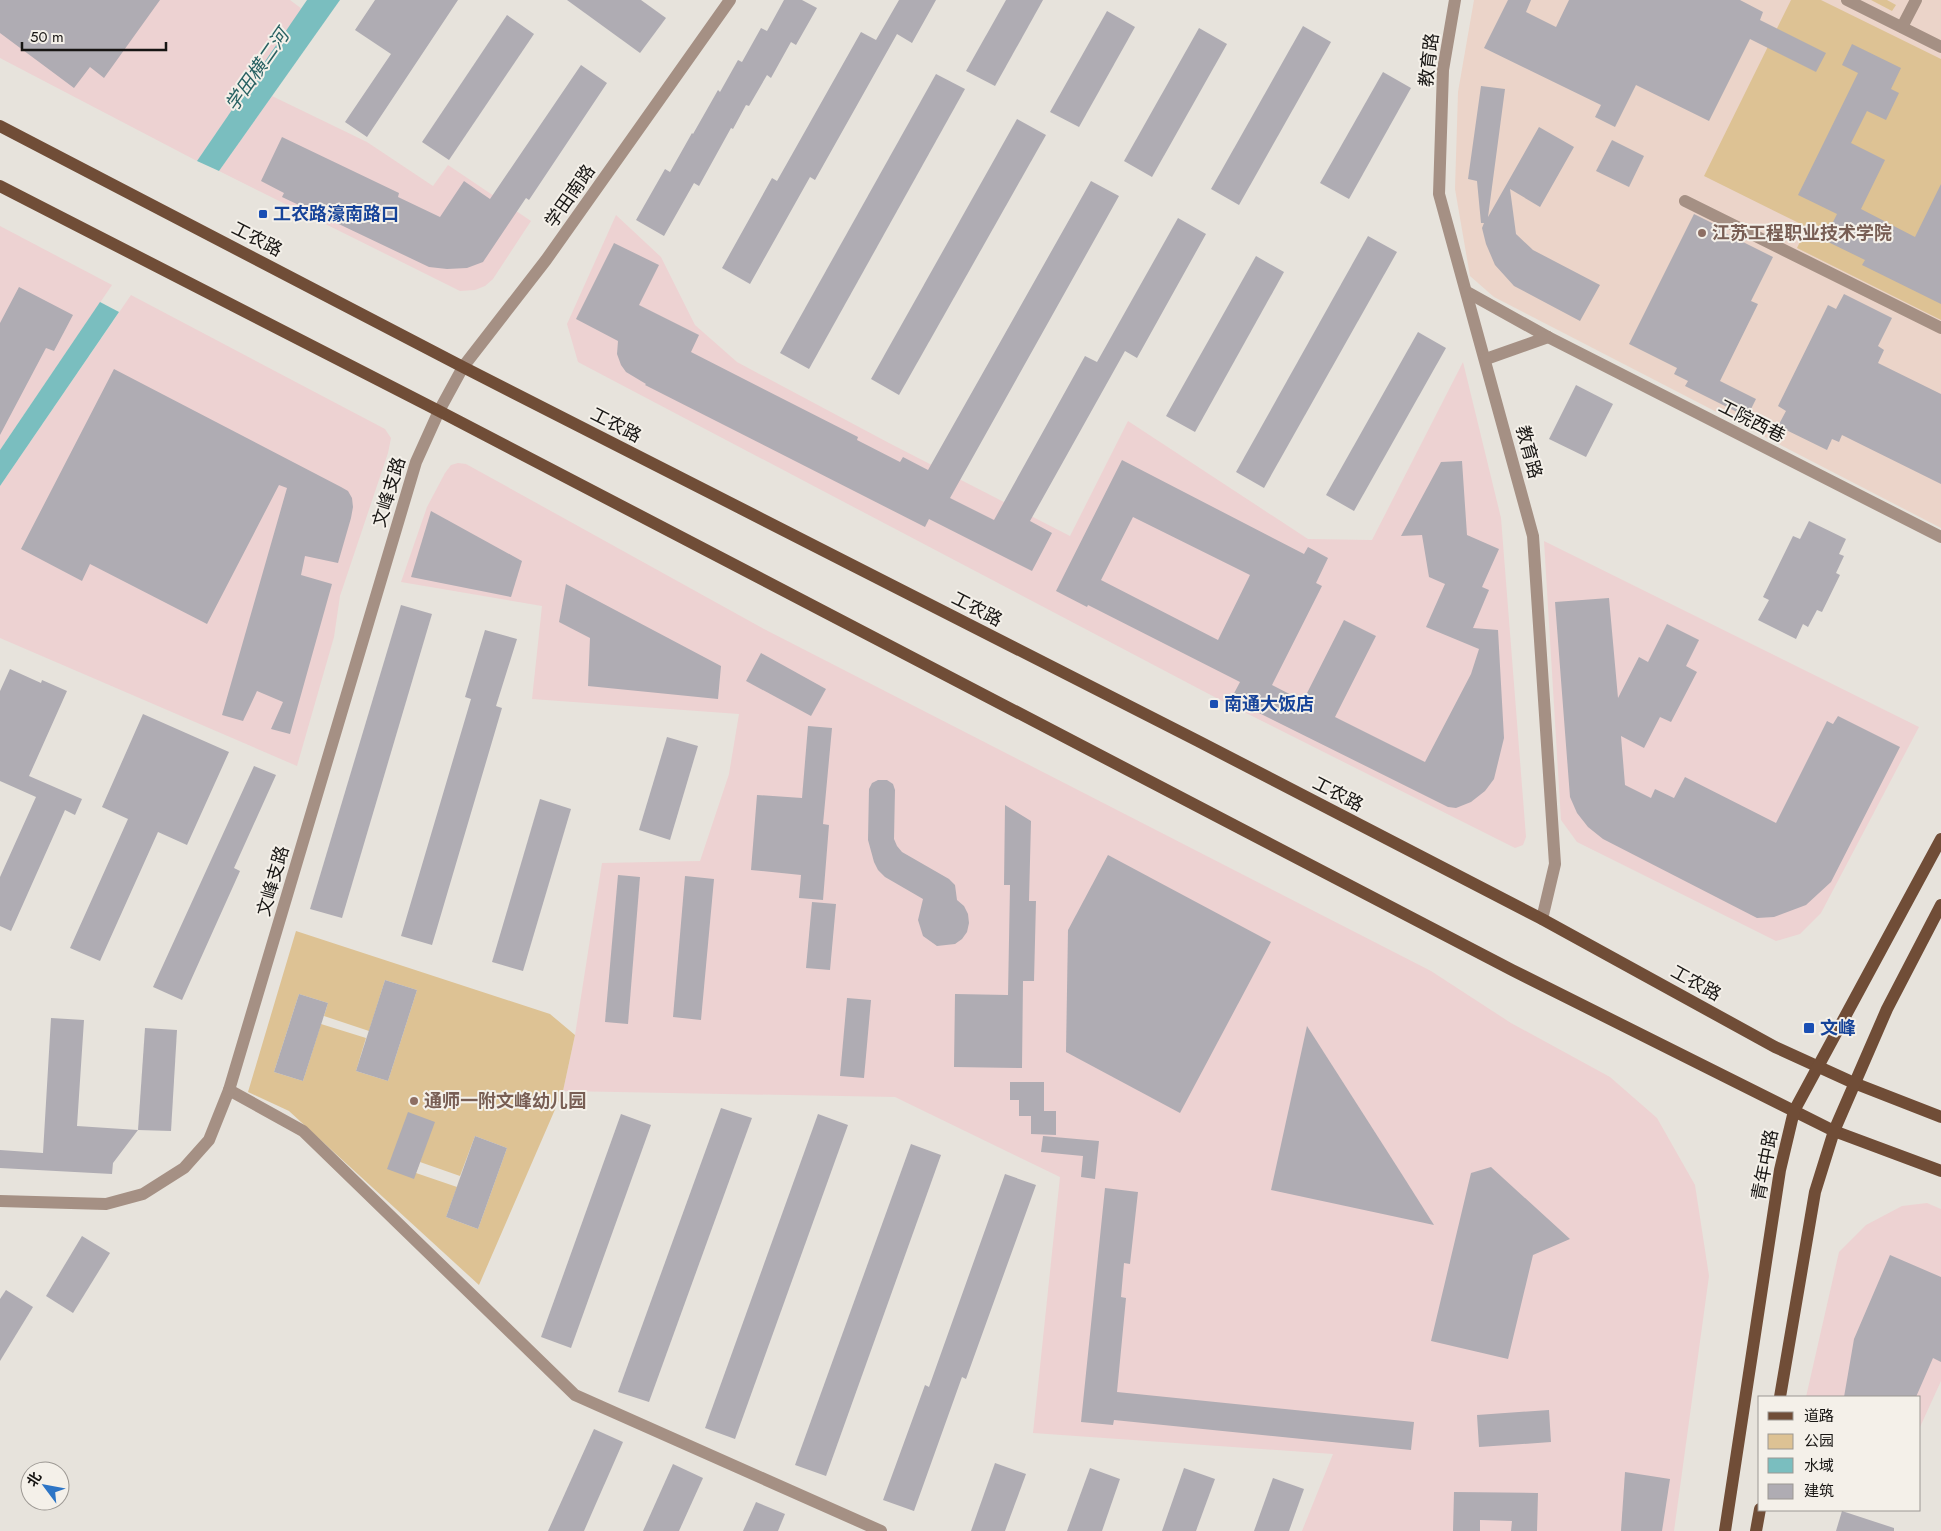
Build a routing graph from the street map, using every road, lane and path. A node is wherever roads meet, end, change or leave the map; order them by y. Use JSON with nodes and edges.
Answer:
{"nodes":[{"id":1,"x":730,"y":0,"type":"edge"},
{"id":2,"x":1455,"y":0,"type":"edge"},
{"id":3,"x":1847,"y":0,"type":"edge"},
{"id":4,"x":1916,"y":0,"type":"edge"},
{"id":5,"x":1902,"y":27,"type":"junction"},
{"id":6,"x":1941,"y":47,"type":"edge"},
{"id":7,"x":0,"y":126,"type":"edge"},
{"id":8,"x":0,"y":186,"type":"edge"},
{"id":9,"x":1685,"y":201,"type":"dead end"},
{"id":10,"x":1467,"y":292,"type":"junction"},
{"id":11,"x":1941,"y":328,"type":"edge"},
{"id":12,"x":1548,"y":337,"type":"junction"},
{"id":13,"x":1486,"y":359,"type":"junction"},
{"id":14,"x":463,"y":367,"type":"junction"},
{"id":15,"x":439,"y":411,"type":"junction"},
{"id":16,"x":1941,"y":537,"type":"edge"},
{"id":17,"x":1941,"y":839,"type":"edge"},
{"id":18,"x":1941,"y":905,"type":"edge"},
{"id":19,"x":1542,"y":919,"type":"junction"},
{"id":20,"x":1817,"y":1066,"type":"junction"},
{"id":21,"x":1854,"y":1082,"type":"junction"},
{"id":22,"x":229,"y":1090,"type":"junction"},
{"id":23,"x":1794,"y":1111,"type":"junction"},
{"id":24,"x":1941,"y":1116,"type":"edge"},
{"id":25,"x":1834,"y":1130,"type":"junction"},
{"id":26,"x":1941,"y":1171,"type":"edge"},
{"id":27,"x":0,"y":1201,"type":"edge"},
{"id":28,"x":1780,"y":1396,"type":"edge"},
{"id":29,"x":1760,"y":1511,"type":"edge"},
{"id":30,"x":881,"y":1531,"type":"edge"},
{"id":31,"x":1725,"y":1531,"type":"edge"},
{"id":32,"x":1756,"y":1531,"type":"edge"}],
"edges":[{"from":1,"to":14,"type":"street","name":"学田南路"},
{"from":2,"to":10,"type":"street","name":"教育路"},
{"from":3,"to":5,"type":"street"},
{"from":4,"to":5,"type":"street"},
{"from":5,"to":6,"type":"street"},
{"from":7,"to":14,"type":"main road","name":"工农路"},
{"from":8,"to":15,"type":"main road"},
{"from":9,"to":11,"type":"street"},
{"from":10,"to":12,"type":"street","name":"工院西巷"},
{"from":10,"to":13,"type":"street","name":"教育路"},
{"from":12,"to":13,"type":"street"},
{"from":12,"to":16,"type":"street","name":"工院西巷"},
{"from":13,"to":19,"type":"street","name":"教育路"},
{"from":14,"to":15,"type":"street","name":"学田南路"},
{"from":14,"to":19,"type":"main road","name":"工农路"},
{"from":15,"to":22,"type":"street","name":"文峰支路"},
{"from":15,"to":23,"type":"main road"},
{"from":17,"to":20,"type":"main road","name":"青年中路"},
{"from":18,"to":21,"type":"main road"},
{"from":19,"to":20,"type":"main road","name":"工农路"},
{"from":20,"to":21,"type":"main road","name":"工农路"},
{"from":20,"to":23,"type":"main road","name":"青年中路"},
{"from":21,"to":24,"type":"main road","name":"工农路"},
{"from":21,"to":25,"type":"main road"},
{"from":22,"to":27,"type":"street","name":"文峰支路"},
{"from":22,"to":30,"type":"street"},
{"from":23,"to":25,"type":"main road"},
{"from":23,"to":31,"type":"main road","name":"青年中路"},
{"from":25,"to":26,"type":"main road"},
{"from":25,"to":28,"type":"main road"},
{"from":29,"to":32,"type":"main road"}]}
